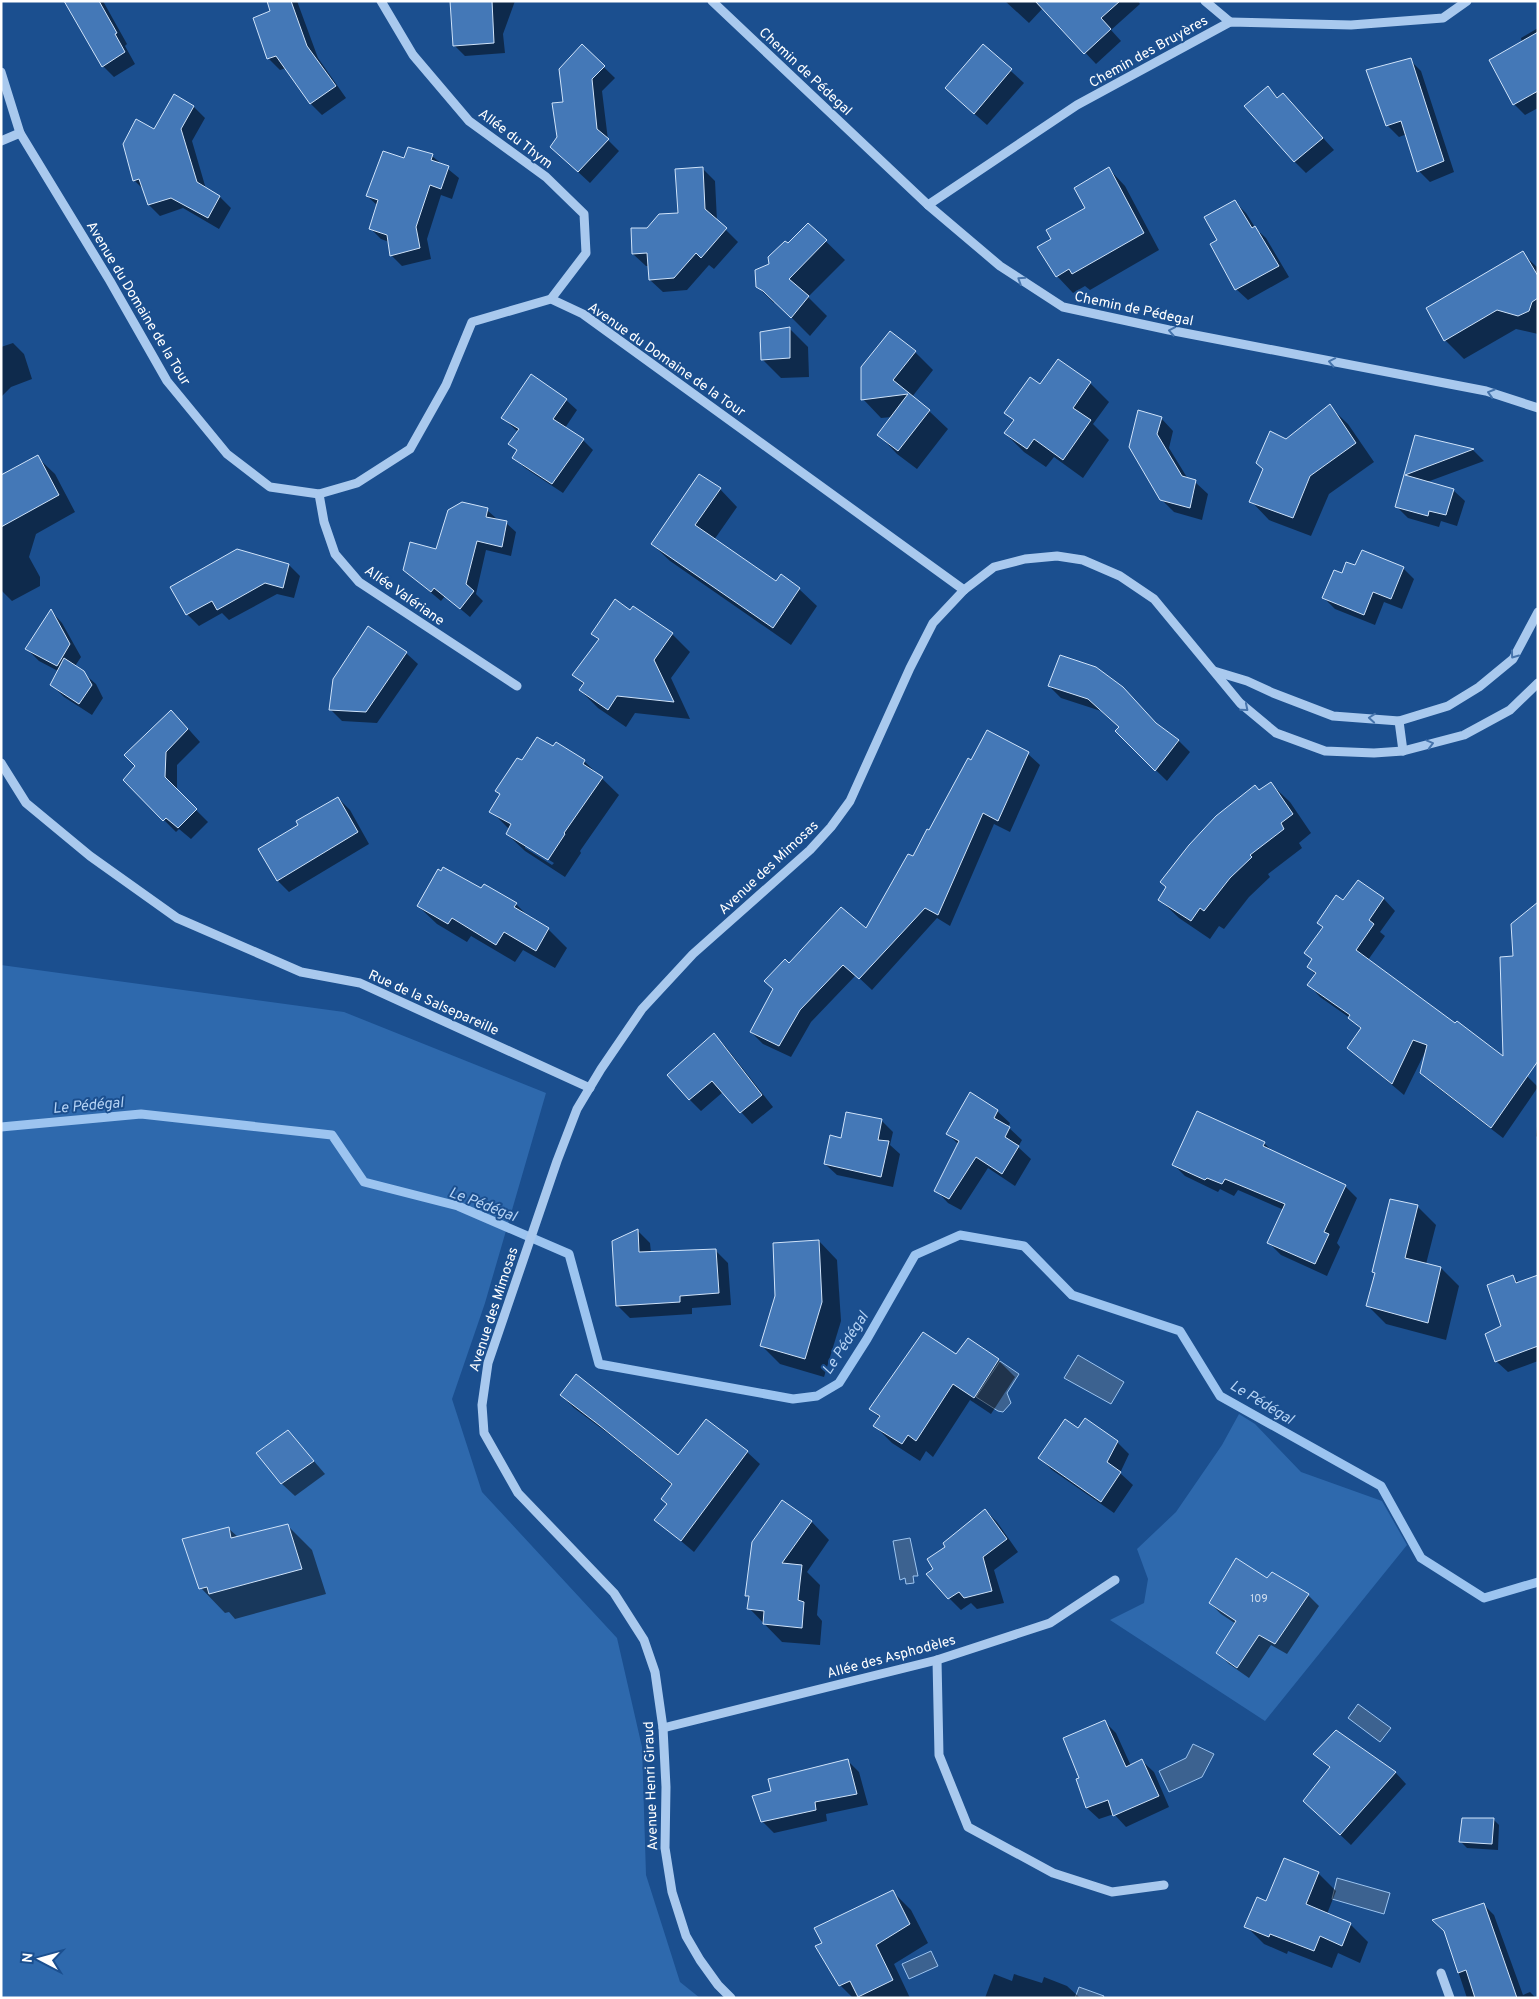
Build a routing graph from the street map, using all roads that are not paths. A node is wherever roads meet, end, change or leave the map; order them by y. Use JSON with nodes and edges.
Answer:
{"nodes":[{"id":1,"x":381,"y":1,"type":"edge"},
{"id":2,"x":712,"y":1,"type":"edge"},
{"id":3,"x":1205,"y":1,"type":"edge"},
{"id":4,"x":1467,"y":1,"type":"edge"},
{"id":5,"x":1230,"y":22,"type":"junction"},
{"id":6,"x":1,"y":72,"type":"edge"},
{"id":7,"x":20,"y":133,"type":"junction"},
{"id":8,"x":1,"y":141,"type":"edge"},
{"id":9,"x":928,"y":205,"type":"junction"},
{"id":10,"x":551,"y":299,"type":"junction"},
{"id":11,"x":1538,"y":408,"type":"edge"},
{"id":12,"x":319,"y":494,"type":"junction"},
{"id":13,"x":964,"y":590,"type":"junction"},
{"id":14,"x":1538,"y":612,"type":"edge"},
{"id":15,"x":1214,"y":670,"type":"junction"},
{"id":16,"x":1538,"y":683,"type":"edge"},
{"id":17,"x":516,"y":686,"type":"dead end"},
{"id":18,"x":1399,"y":721,"type":"junction"},
{"id":19,"x":1403,"y":751,"type":"junction"},
{"id":20,"x":1,"y":763,"type":"edge"},
{"id":21,"x":590,"y":1088,"type":"junction"},
{"id":22,"x":482,"y":1405,"type":"joint"},
{"id":23,"x":1115,"y":1580,"type":"dead end"},
{"id":24,"x":937,"y":1660,"type":"junction"},
{"id":25,"x":663,"y":1728,"type":"junction"},
{"id":26,"x":1164,"y":1885,"type":"dead end"},
{"id":27,"x":1441,"y":1973,"type":"dead end"},
{"id":28,"x":731,"y":1998,"type":"edge"},
{"id":29,"x":1450,"y":1998,"type":"edge"}],
"edges":[{"from":1,"to":10,"type":"street","name":"Allée du Thym"},
{"from":2,"to":9,"type":"street","name":"Chemin de Pédegal"},
{"from":3,"to":5,"type":"street"},
{"from":4,"to":5,"type":"street","name":"Chemin des Bruyères"},
{"from":5,"to":9,"type":"street","name":"Chemin des Bruyères"},
{"from":6,"to":7,"type":"street","name":"Avenue du Domaine de la Tour"},
{"from":7,"to":8,"type":"street"},
{"from":7,"to":12,"type":"street","name":"Avenue du Domaine de la Tour"},
{"from":11,"to":9,"type":"street","name":"Chemin de Pédegal","one_way":true},
{"from":10,"to":12,"type":"street","name":"Avenue du Domaine de la Tour"},
{"from":10,"to":13,"type":"street","name":"Avenue du Domaine de la Tour"},
{"from":12,"to":17,"type":"street","name":"Allée Valériane"},
{"from":13,"to":15,"type":"street","name":"Avenue des Mimosas"},
{"from":13,"to":21,"type":"street","name":"Avenue des Mimosas"},
{"from":14,"to":18,"type":"street","one_way":true},
{"from":18,"to":15,"type":"street","one_way":true},
{"from":15,"to":19,"type":"street","name":"Avenue des Mimosas","one_way":true},
{"from":19,"to":16,"type":"street","name":"Avenue des Mimosas","one_way":true},
{"from":18,"to":19,"type":"street"},
{"from":20,"to":21,"type":"street","name":"Rue de la Salsepareille"},
{"from":21,"to":22,"type":"street","name":"Avenue des Mimosas"},
{"from":22,"to":25,"type":"street","name":"Avenue Henri Giraud"},
{"from":23,"to":24,"type":"street","name":"Allée des Asphodèles"},
{"from":24,"to":25,"type":"street","name":"Allée des Asphodèles"},
{"from":24,"to":26,"type":"street"},
{"from":25,"to":28,"type":"street","name":"Avenue Henri Giraud"},
{"from":27,"to":29,"type":"street"}]}
